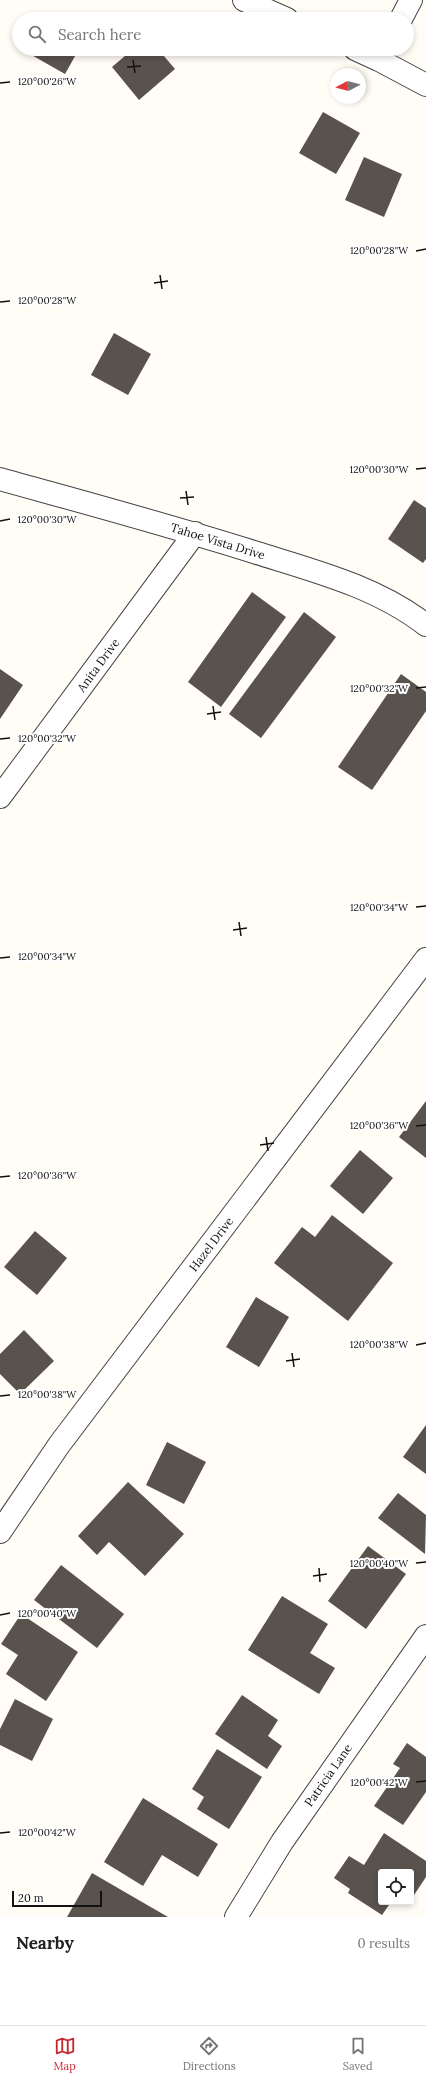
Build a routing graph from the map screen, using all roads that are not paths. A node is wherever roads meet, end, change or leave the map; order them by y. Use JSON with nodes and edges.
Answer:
{"nodes":[{"id":1,"x":244,"y":0,"type":"edge"},
{"id":2,"x":411,"y":0,"type":"edge"},
{"id":3,"x":271,"y":12,"type":"edge"},
{"id":4,"x":405,"y":12,"type":"edge"},
{"id":5,"x":385,"y":56,"type":"edge"},
{"id":6,"x":426,"y":86,"type":"edge"},
{"id":7,"x":0,"y":480,"type":"edge"},
{"id":8,"x":195,"y":533,"type":"junction"},
{"id":9,"x":426,"y":626,"type":"edge"},
{"id":10,"x":0,"y":797,"type":"edge"},
{"id":11,"x":426,"y":959,"type":"edge"},
{"id":12,"x":0,"y":1532,"type":"edge"},
{"id":13,"x":426,"y":1636,"type":"edge"},
{"id":14,"x":236,"y":1917,"type":"edge"}],
"edges":[{"from":1,"to":3,"type":"street"},
{"from":2,"to":4,"type":"street"},
{"from":5,"to":6,"type":"street"},
{"from":7,"to":8,"type":"street","name":"Tahoe Vista Drive"},
{"from":8,"to":9,"type":"street","name":"Tahoe Vista Drive"},
{"from":8,"to":10,"type":"street","name":"Anita Drive"},
{"from":11,"to":12,"type":"street","name":"Hazel Drive"},
{"from":13,"to":14,"type":"street","name":"Patricia Lane"}]}
